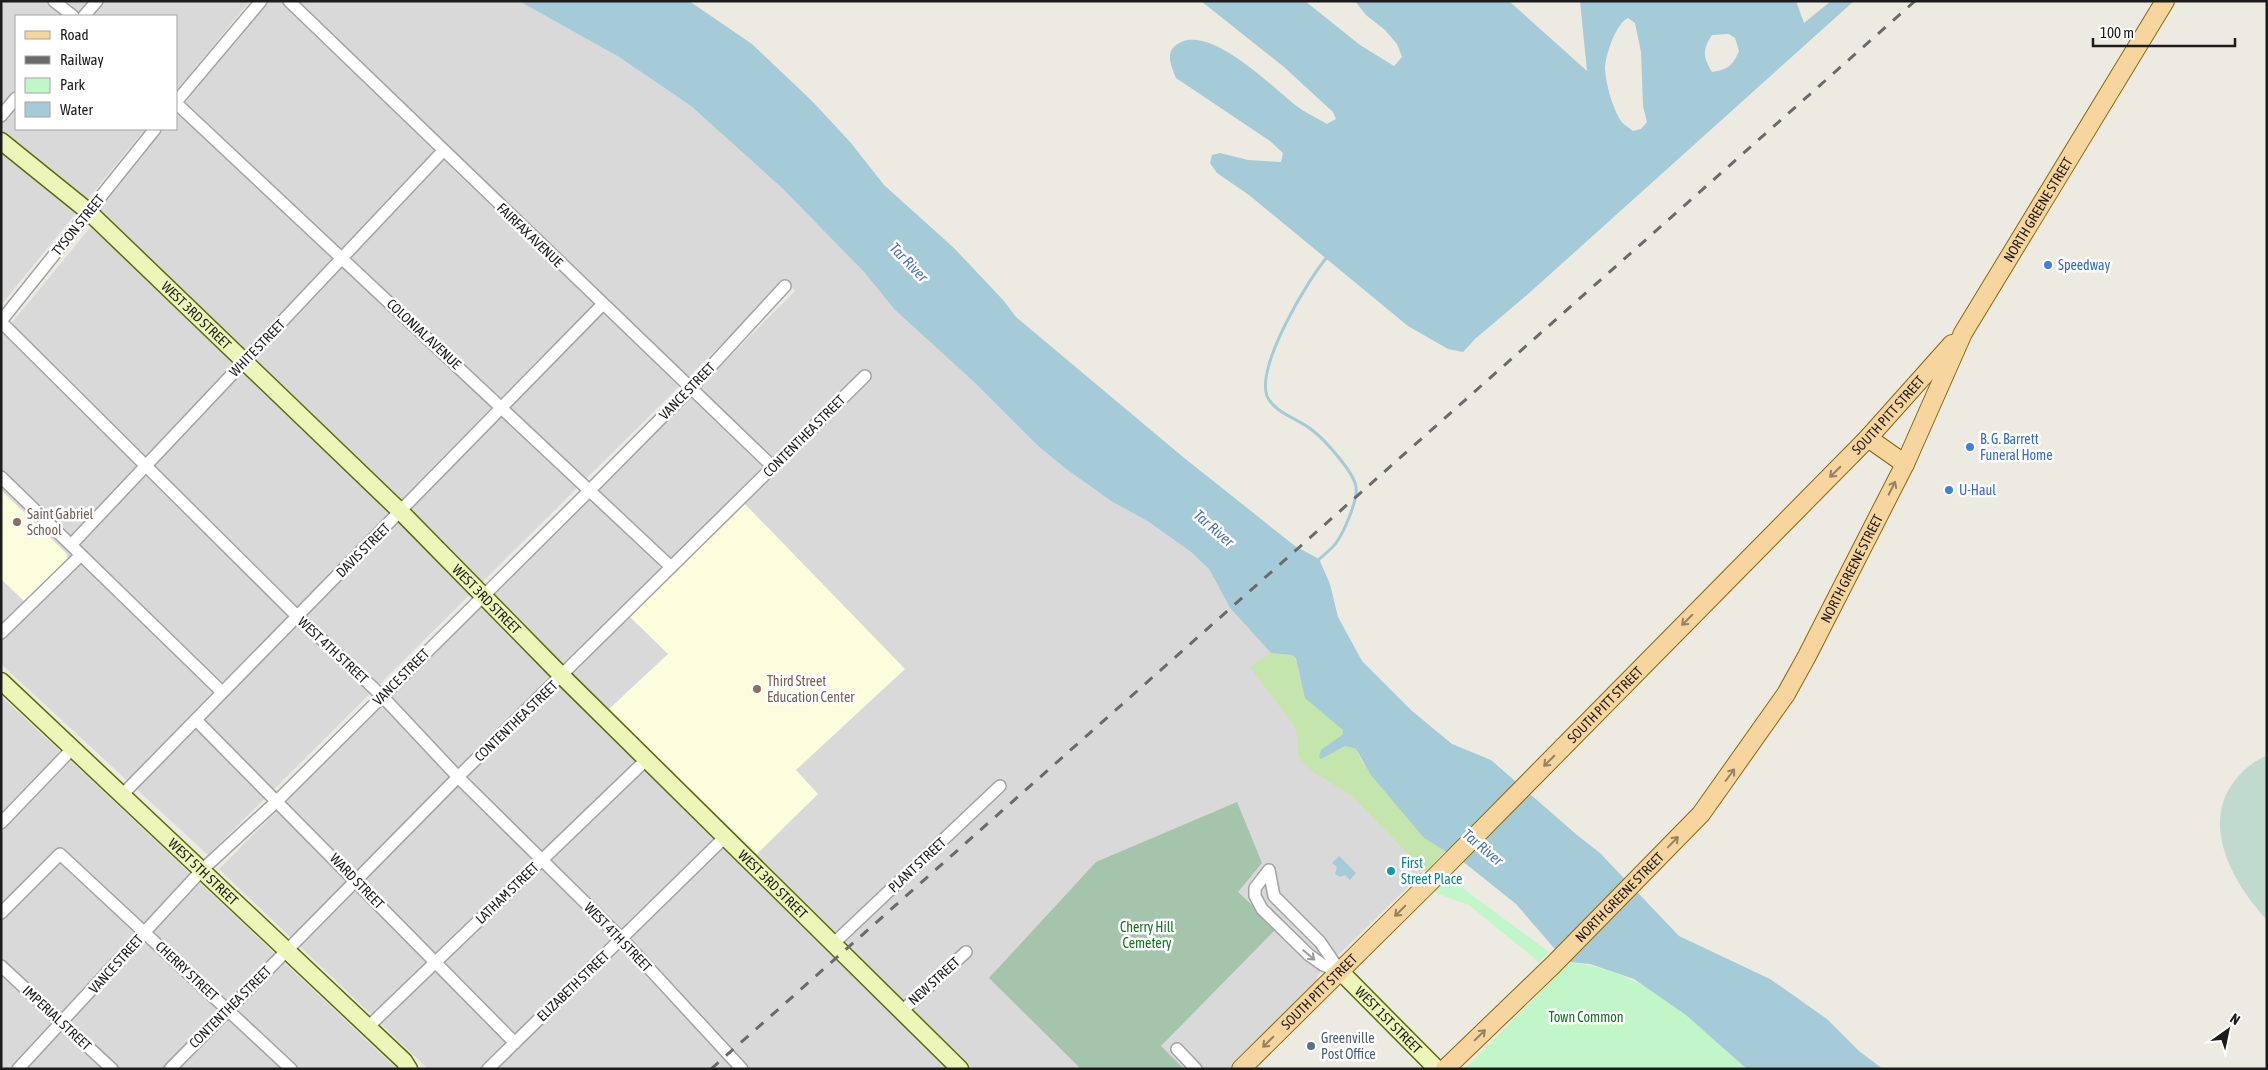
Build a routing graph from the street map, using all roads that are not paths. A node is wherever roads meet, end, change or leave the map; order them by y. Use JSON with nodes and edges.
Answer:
{"nodes":[{"id":1,"x":54,"y":1,"type":"edge"},
{"id":2,"x":97,"y":1,"type":"edge"},
{"id":3,"x":261,"y":1,"type":"edge"},
{"id":4,"x":289,"y":1,"type":"edge"},
{"id":5,"x":2165,"y":1,"type":"edge"},
{"id":6,"x":71,"y":15,"type":"edge"},
{"id":7,"x":85,"y":15,"type":"edge"},
{"id":8,"x":15,"y":99,"type":"edge"},
{"id":9,"x":178,"y":101,"type":"edge"},
{"id":10,"x":178,"y":105,"type":"edge"},
{"id":11,"x":1,"y":116,"type":"edge"},
{"id":12,"x":154,"y":130,"type":"edge"},
{"id":13,"x":1,"y":140,"type":"edge"},
{"id":14,"x":443,"y":151,"type":"junction"},
{"id":15,"x":89,"y":212,"type":"junction"},
{"id":16,"x":343,"y":259,"type":"junction"},
{"id":17,"x":785,"y":286,"type":"dead end"},
{"id":18,"x":603,"y":304,"type":"junction"},
{"id":19,"x":1,"y":322,"type":"edge"},
{"id":20,"x":1963,"y":333,"type":"junction"},
{"id":21,"x":243,"y":362,"type":"junction"},
{"id":22,"x":865,"y":376,"type":"dead end"},
{"id":23,"x":691,"y":388,"type":"junction"},
{"id":24,"x":502,"y":407,"type":"junction"},
{"id":25,"x":1868,"y":438,"type":"junction"},
{"id":26,"x":1905,"y":464,"type":"junction"},
{"id":27,"x":146,"y":465,"type":"junction"},
{"id":28,"x":773,"y":466,"type":"junction"},
{"id":29,"x":1,"y":477,"type":"edge"},
{"id":30,"x":589,"y":491,"type":"junction"},
{"id":31,"x":400,"y":512,"type":"junction"},
{"id":32,"x":71,"y":545,"type":"junction"},
{"id":33,"x":81,"y":556,"type":"junction"},
{"id":34,"x":671,"y":567,"type":"junction"},
{"id":35,"x":483,"y":596,"type":"junction"},
{"id":36,"x":297,"y":616,"type":"junction"},
{"id":37,"x":1,"y":633,"type":"edge"},
{"id":38,"x":562,"y":676,"type":"junction"},
{"id":39,"x":1,"y":681,"type":"edge"},
{"id":40,"x":222,"y":692,"type":"junction"},
{"id":41,"x":382,"y":696,"type":"junction"},
{"id":42,"x":197,"y":721,"type":"junction"},
{"id":43,"x":72,"y":749,"type":"junction"},
{"id":44,"x":646,"y":760,"type":"junction"},
{"id":45,"x":458,"y":777,"type":"junction"},
{"id":46,"x":1000,"y":786,"type":"dead end"},
{"id":47,"x":122,"y":795,"type":"junction"},
{"id":48,"x":277,"y":801,"type":"junction"},
{"id":49,"x":1,"y":823,"type":"edge"},
{"id":50,"x":726,"y":836,"type":"junction"},
{"id":51,"x":541,"y":860,"type":"junction"},
{"id":52,"x":202,"y":870,"type":"junction"},
{"id":53,"x":356,"y":880,"type":"junction"},
{"id":54,"x":1255,"y":893,"type":"junction"},
{"id":55,"x":1273,"y":893,"type":"junction"},
{"id":56,"x":4,"y":906,"type":"edge"},
{"id":57,"x":1304,"y":926,"type":"junction"},
{"id":58,"x":146,"y":932,"type":"junction"},
{"id":59,"x":622,"y":939,"type":"junction"},
{"id":60,"x":1293,"y":939,"type":"junction"},
{"id":61,"x":833,"y":944,"type":"junction"},
{"id":62,"x":287,"y":950,"type":"junction"},
{"id":63,"x":966,"y":952,"type":"dead end"},
{"id":64,"x":434,"y":962,"type":"junction"},
{"id":65,"x":1,"y":966,"type":"edge"},
{"id":66,"x":1340,"y":971,"type":"junction"},
{"id":67,"x":228,"y":1008,"type":"junction"},
{"id":68,"x":902,"y":1011,"type":"junction"},
{"id":69,"x":62,"y":1023,"type":"junction"},
{"id":70,"x":368,"y":1027,"type":"junction"},
{"id":71,"x":515,"y":1043,"type":"junction"},
{"id":72,"x":1176,"y":1049,"type":"dead end"},
{"id":73,"x":506,"y":1052,"type":"junction"},
{"id":74,"x":407,"y":1065,"type":"edge"},
{"id":75,"x":18,"y":1069,"type":"edge"},
{"id":76,"x":112,"y":1069,"type":"edge"},
{"id":77,"x":170,"y":1069,"type":"edge"},
{"id":78,"x":291,"y":1069,"type":"edge"},
{"id":79,"x":420,"y":1069,"type":"edge"},
{"id":80,"x":488,"y":1069,"type":"edge"},
{"id":81,"x":500,"y":1069,"type":"edge"},
{"id":82,"x":742,"y":1069,"type":"edge"},
{"id":83,"x":960,"y":1069,"type":"edge"},
{"id":84,"x":1196,"y":1069,"type":"edge"},
{"id":85,"x":1241,"y":1069,"type":"edge"},
{"id":86,"x":1437,"y":1069,"type":"edge"},
{"id":87,"x":1445,"y":1069,"type":"edge"}],
"edges":[{"from":1,"to":6,"type":"street"},
{"from":2,"to":7,"type":"street"},
{"from":3,"to":9,"type":"street"},
{"from":4,"to":14,"type":"street","name":"FAIRFAX AVENUE"},
{"from":5,"to":20,"type":"main road","name":"NORTH GREENE STREET"},
{"from":8,"to":11,"type":"street"},
{"from":10,"to":16,"type":"street","name":"COLONIAL AVENUE"},
{"from":12,"to":15,"type":"street","name":"TYSON STREET"},
{"from":13,"to":15,"type":"street","name":"WEST 3RD STREET"},
{"from":14,"to":16,"type":"street","name":"WHITE STREET"},
{"from":14,"to":18,"type":"street","name":"FAIRFAX AVENUE"},
{"from":15,"to":19,"type":"street","name":"TYSON STREET"},
{"from":15,"to":21,"type":"street","name":"WEST 3RD STREET"},
{"from":16,"to":21,"type":"street","name":"WHITE STREET"},
{"from":16,"to":24,"type":"street","name":"COLONIAL AVENUE"},
{"from":17,"to":23,"type":"street","name":"VANCE STREET"},
{"from":18,"to":23,"type":"street","name":"FAIRFAX AVENUE"},
{"from":18,"to":24,"type":"street","name":"DAVIS STREET"},
{"from":19,"to":27,"type":"street","name":"WEST 4TH STREET"},
{"from":20,"to":25,"type":"main road","name":"SOUTH PITT STREET"},
{"from":20,"to":26,"type":"main road","name":"NORTH GREENE STREET"},
{"from":21,"to":27,"type":"street","name":"WHITE STREET"},
{"from":21,"to":31,"type":"street","name":"WEST 3RD STREET"},
{"from":22,"to":28,"type":"street","name":"CONTENTHEA STREET"},
{"from":23,"to":28,"type":"street","name":"FAIRFAX AVENUE"},
{"from":23,"to":30,"type":"street","name":"VANCE STREET"},
{"from":24,"to":30,"type":"street","name":"COLONIAL AVENUE"},
{"from":24,"to":31,"type":"street","name":"DAVIS STREET"},
{"from":25,"to":26,"type":"main road"},
{"from":25,"to":66,"type":"main road","name":"SOUTH PITT STREET","one_way":true},
{"from":87,"to":26,"type":"main road","name":"NORTH GREENE STREET","one_way":true},
{"from":27,"to":32,"type":"street","name":"WHITE STREET"},
{"from":27,"to":36,"type":"street","name":"WEST 4TH STREET"},
{"from":28,"to":34,"type":"street","name":"CONTENTHEA STREET"},
{"from":29,"to":32,"type":"street"},
{"from":30,"to":34,"type":"street","name":"COLONIAL AVENUE"},
{"from":30,"to":35,"type":"street","name":"VANCE STREET"},
{"from":31,"to":35,"type":"street","name":"WEST 3RD STREET"},
{"from":31,"to":36,"type":"street","name":"DAVIS STREET"},
{"from":32,"to":33,"type":"street"},
{"from":33,"to":37,"type":"street"},
{"from":33,"to":40,"type":"street"},
{"from":34,"to":38,"type":"street","name":"CONTENTHEA STREET"},
{"from":35,"to":38,"type":"street","name":"WEST 3RD STREET"},
{"from":35,"to":41,"type":"street","name":"VANCE STREET"},
{"from":36,"to":40,"type":"street","name":"DAVIS STREET"},
{"from":36,"to":41,"type":"street","name":"WEST 4TH STREET"},
{"from":38,"to":44,"type":"street","name":"WEST 3RD STREET"},
{"from":38,"to":45,"type":"street","name":"CONTENTHEA STREET"},
{"from":39,"to":43,"type":"street","name":"WEST 5TH STREET"},
{"from":40,"to":42,"type":"street","name":"DAVIS STREET"},
{"from":41,"to":45,"type":"street","name":"WEST 4TH STREET"},
{"from":41,"to":48,"type":"street","name":"VANCE STREET"},
{"from":42,"to":47,"type":"street","name":"DAVIS STREET"},
{"from":42,"to":48,"type":"street","name":"WARD STREET"},
{"from":43,"to":47,"type":"street","name":"WEST 5TH STREET"},
{"from":43,"to":49,"type":"street"},
{"from":44,"to":50,"type":"street","name":"WEST 3RD STREET"},
{"from":44,"to":51,"type":"street","name":"LATHAM STREET"},
{"from":45,"to":51,"type":"street","name":"WEST 4TH STREET"},
{"from":45,"to":53,"type":"street","name":"CONTENTHEA STREET"},
{"from":46,"to":61,"type":"street","name":"PLANT STREET"},
{"from":47,"to":52,"type":"street","name":"WEST 5TH STREET"},
{"from":48,"to":52,"type":"street","name":"VANCE STREET"},
{"from":48,"to":53,"type":"street","name":"WARD STREET"},
{"from":50,"to":59,"type":"street","name":"ELIZABETH STREET"},
{"from":50,"to":61,"type":"street","name":"WEST 3RD STREET"},
{"from":51,"to":59,"type":"street","name":"WEST 4TH STREET"},
{"from":51,"to":64,"type":"street","name":"LATHAM STREET"},
{"from":52,"to":58,"type":"street","name":"VANCE STREET"},
{"from":52,"to":62,"type":"street","name":"WEST 5TH STREET"},
{"from":53,"to":62,"type":"street","name":"CONTENTHEA STREET"},
{"from":53,"to":64,"type":"street","name":"WARD STREET"},
{"from":54,"to":55,"type":"street"},
{"from":54,"to":55,"type":"street"},
{"from":54,"to":60,"type":"street"},
{"from":55,"to":57,"type":"street"},
{"from":56,"to":58,"type":"street","name":"CHERRY STREET"},
{"from":57,"to":60,"type":"street"},
{"from":57,"to":66,"type":"street"},
{"from":58,"to":67,"type":"street","name":"CHERRY STREET"},
{"from":58,"to":69,"type":"street","name":"VANCE STREET"},
{"from":59,"to":71,"type":"street","name":"ELIZABETH STREET"},
{"from":59,"to":82,"type":"street","name":"WEST 4TH STREET"},
{"from":60,"to":66,"type":"street","one_way":true},
{"from":61,"to":68,"type":"street","name":"WEST 3RD STREET"},
{"from":62,"to":67,"type":"street","name":"CONTENTHEA STREET"},
{"from":62,"to":70,"type":"street","name":"WEST 5TH STREET"},
{"from":63,"to":68,"type":"street","name":"NEW STREET"},
{"from":64,"to":70,"type":"street","name":"LATHAM STREET"},
{"from":64,"to":71,"type":"street","name":"WARD STREET"},
{"from":65,"to":69,"type":"street","name":"IMPERIAL STREET"},
{"from":66,"to":85,"type":"main road","name":"SOUTH PITT STREET","one_way":true},
{"from":66,"to":86,"type":"street","name":"WEST 1ST STREET"},
{"from":67,"to":77,"type":"street","name":"CONTENTHEA STREET"},
{"from":67,"to":78,"type":"street","name":"CHERRY STREET"},
{"from":68,"to":83,"type":"street","name":"WEST 3RD STREET"},
{"from":69,"to":75,"type":"street","name":"VANCE STREET"},
{"from":69,"to":76,"type":"street","name":"IMPERIAL STREET"},
{"from":70,"to":74,"type":"street","name":"WEST 5TH STREET"},
{"from":71,"to":73,"type":"street","name":"ELIZABETH STREET"},
{"from":72,"to":84,"type":"street"},
{"from":73,"to":80,"type":"street","name":"ELIZABETH STREET"},
{"from":73,"to":81,"type":"street","name":"ELIZABETH STREET"},
{"from":74,"to":79,"type":"street","name":"WEST 5TH STREET"}]}
